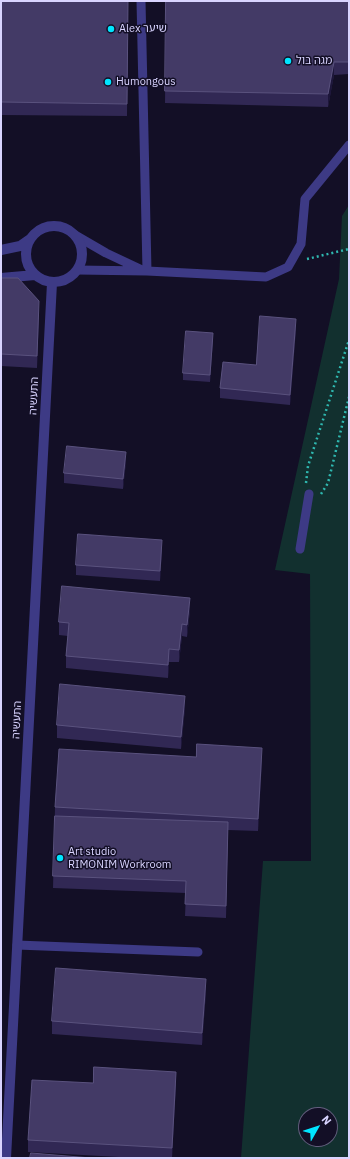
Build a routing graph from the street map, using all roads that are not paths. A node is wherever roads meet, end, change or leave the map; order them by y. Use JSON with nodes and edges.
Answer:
{"nodes":[{"id":1,"x":141,"y":1,"type":"edge"},
{"id":2,"x":349,"y":145,"type":"edge"},
{"id":3,"x":75,"y":235,"type":"junction"},
{"id":4,"x":30,"y":239,"type":"junction"},
{"id":5,"x":1,"y":250,"type":"edge"},
{"id":6,"x":77,"y":270,"type":"junction"},
{"id":7,"x":147,"y":271,"type":"junction"},
{"id":8,"x":35,"y":275,"type":"junction"},
{"id":9,"x":1,"y":278,"type":"edge"},
{"id":10,"x":52,"y":283,"type":"junction"},
{"id":11,"x":309,"y":494,"type":"road end"},
{"id":12,"x":300,"y":549,"type":"dead end"},
{"id":13,"x":17,"y":945,"type":"junction"},
{"id":14,"x":198,"y":952,"type":"dead end"},
{"id":15,"x":6,"y":1158,"type":"edge"}],
"edges":[{"from":1,"to":7,"type":"lane"},
{"from":2,"to":7,"type":"lane"},
{"from":3,"to":4,"type":"street"},
{"from":3,"to":6,"type":"street"},
{"from":3,"to":7,"type":"lane"},
{"from":4,"to":5,"type":"street"},
{"from":4,"to":8,"type":"street"},
{"from":6,"to":7,"type":"lane"},
{"from":6,"to":10,"type":"street"},
{"from":8,"to":9,"type":"street"},
{"from":8,"to":10,"type":"street"},
{"from":10,"to":13,"type":"street","name":"התעשיה"},
{"from":11,"to":12,"type":"lane"},
{"from":13,"to":14,"type":"lane"},
{"from":13,"to":15,"type":"street","name":"התעשיה"}]}
